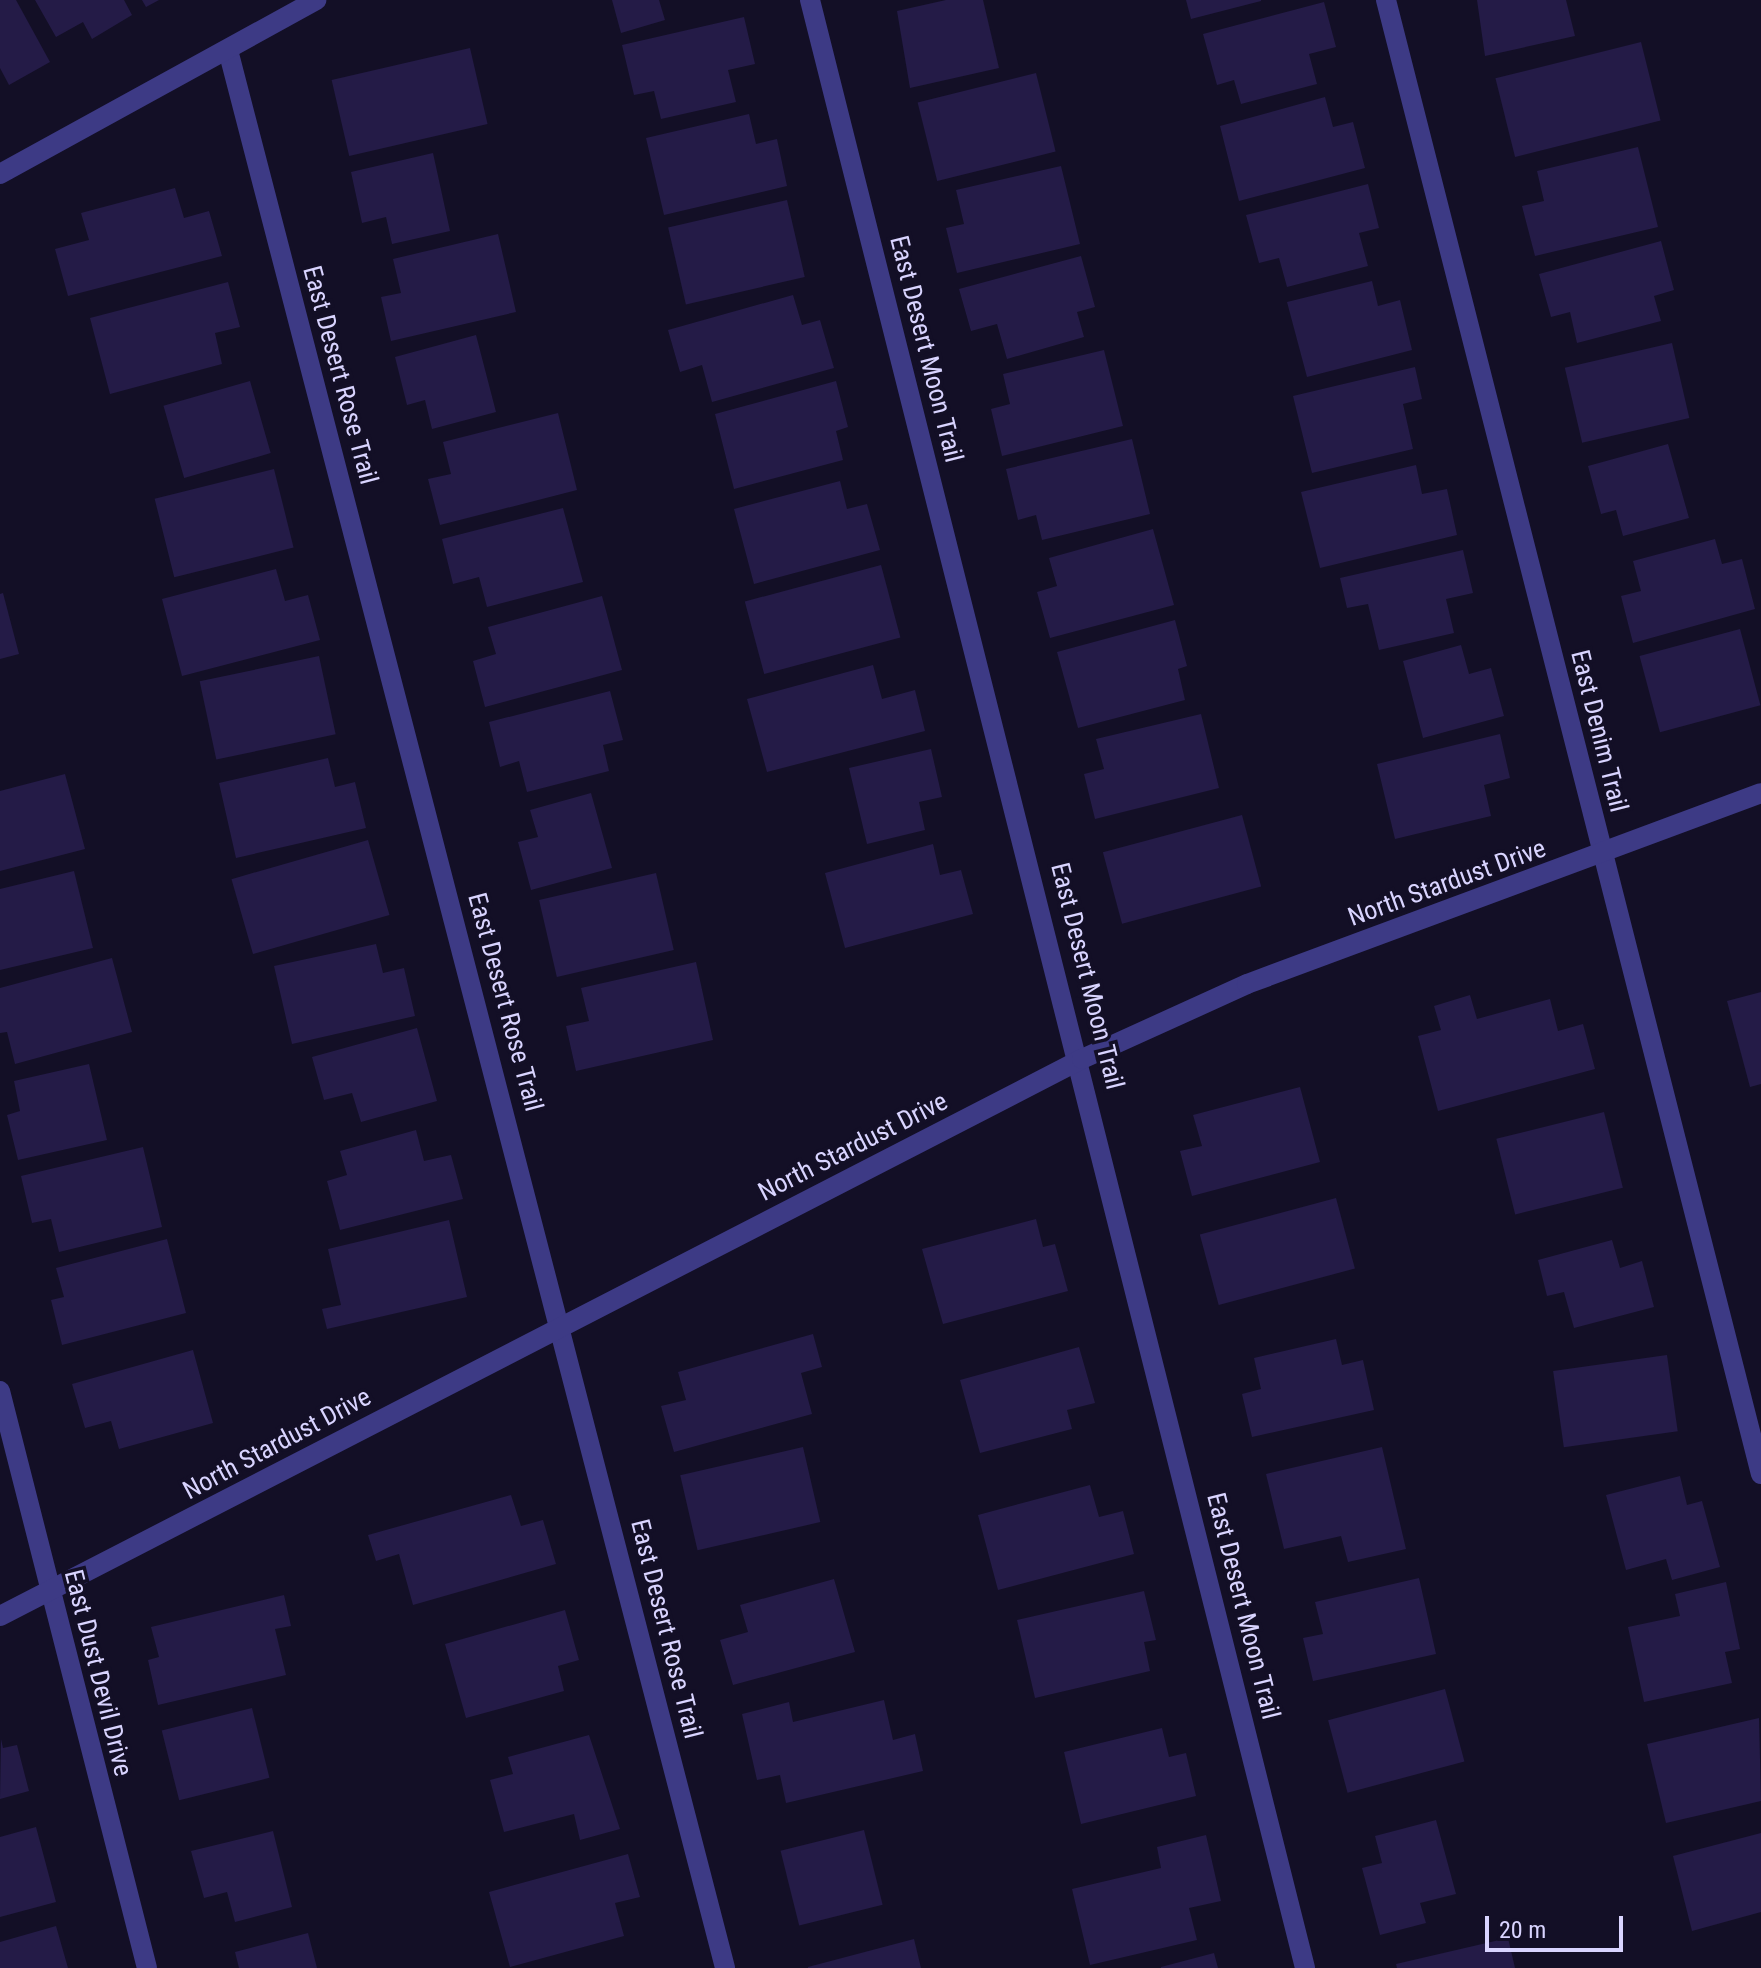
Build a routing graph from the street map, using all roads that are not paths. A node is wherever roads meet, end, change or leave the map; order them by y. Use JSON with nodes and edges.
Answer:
{"nodes":[{"id":1,"x":316,"y":0,"type":"edge"},
{"id":2,"x":810,"y":0,"type":"edge"},
{"id":3,"x":1386,"y":0,"type":"edge"},
{"id":4,"x":228,"y":50,"type":"junction"},
{"id":5,"x":0,"y":174,"type":"edge"},
{"id":6,"x":1761,"y":793,"type":"edge"},
{"id":7,"x":1603,"y":852,"type":"junction"},
{"id":8,"x":1082,"y":1059,"type":"junction"},
{"id":9,"x":563,"y":1325,"type":"junction"},
{"id":10,"x":0,"y":1391,"type":"edge"},
{"id":11,"x":1761,"y":1474,"type":"edge"},
{"id":12,"x":50,"y":1592,"type":"junction"},
{"id":13,"x":0,"y":1616,"type":"edge"},
{"id":14,"x":147,"y":1968,"type":"edge"},
{"id":15,"x":725,"y":1968,"type":"edge"},
{"id":16,"x":1305,"y":1968,"type":"edge"}],
"edges":[{"from":1,"to":4,"type":"street"},
{"from":2,"to":8,"type":"street","name":"East Desert Moon Trail"},
{"from":3,"to":7,"type":"street","name":"East Denim Trail"},
{"from":4,"to":5,"type":"street"},
{"from":4,"to":9,"type":"street","name":"East Desert Rose Trail"},
{"from":6,"to":7,"type":"street","name":"North Stardust Drive"},
{"from":7,"to":8,"type":"street","name":"North Stardust Drive"},
{"from":7,"to":11,"type":"street","name":"East Denim Trail"},
{"from":8,"to":9,"type":"street","name":"North Stardust Drive"},
{"from":8,"to":16,"type":"street","name":"East Desert Moon Trail"},
{"from":9,"to":12,"type":"street","name":"North Stardust Drive"},
{"from":9,"to":15,"type":"street","name":"East Desert Rose Trail"},
{"from":10,"to":12,"type":"street","name":"East Dust Devil Drive"},
{"from":12,"to":13,"type":"street","name":"North Stardust Drive"},
{"from":12,"to":14,"type":"street","name":"East Dust Devil Drive"}]}
